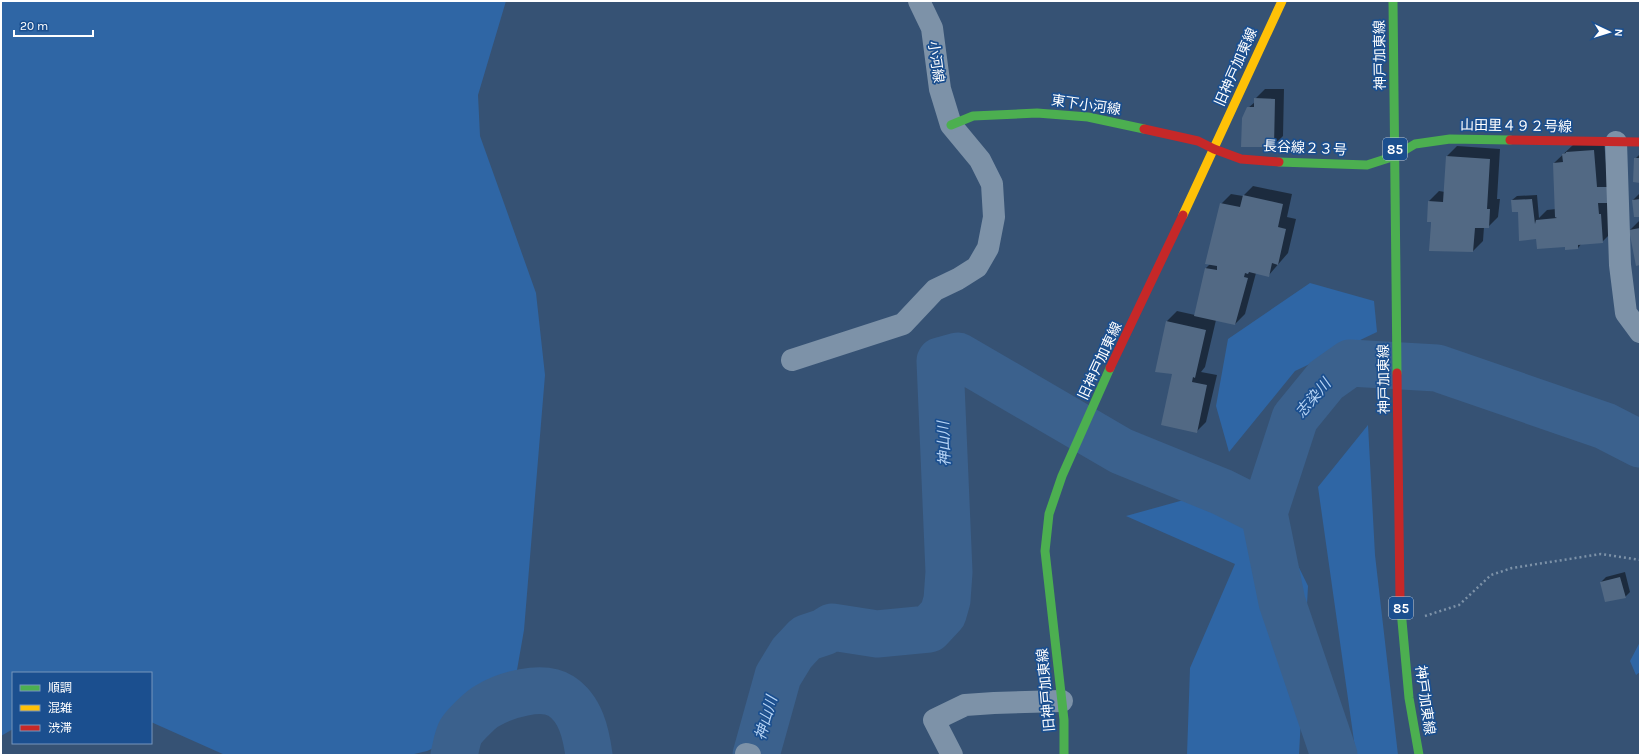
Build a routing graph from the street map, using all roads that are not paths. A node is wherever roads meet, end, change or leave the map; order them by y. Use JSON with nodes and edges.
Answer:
{"nodes":[{"id":1,"x":919,"y":1,"type":"edge"},
{"id":2,"x":1282,"y":1,"type":"edge"},
{"id":3,"x":1393,"y":1,"type":"edge"},
{"id":4,"x":951,"y":125,"type":"junction"},
{"id":5,"x":1616,"y":142,"type":"junction"},
{"id":6,"x":1640,"y":142,"type":"edge"},
{"id":7,"x":1214,"y":150,"type":"junction"},
{"id":8,"x":1396,"y":156,"type":"junction"},
{"id":9,"x":1640,"y":332,"type":"edge"},
{"id":10,"x":792,"y":360,"type":"dead end"},
{"id":11,"x":1062,"y":701,"type":"junction"},
{"id":12,"x":952,"y":755,"type":"edge"},
{"id":13,"x":1064,"y":755,"type":"edge"},
{"id":14,"x":1419,"y":755,"type":"edge"}],
"edges":[{"from":1,"to":4,"type":"street","name":"小河線"},
{"from":2,"to":7,"type":"street","name":"旧神戸加東線"},
{"from":3,"to":8,"type":"street","name":"神戸加東線","number":"85"},
{"from":4,"to":7,"type":"street","name":"東下小河線"},
{"from":4,"to":10,"type":"street"},
{"from":5,"to":6,"type":"street","name":"山田里４９２号線"},
{"from":5,"to":8,"type":"street","name":"山田里４９２号線"},
{"from":5,"to":9,"type":"street"},
{"from":7,"to":8,"type":"street","name":"長谷線２３号"},
{"from":7,"to":11,"type":"street","name":"旧神戸加東線"},
{"from":8,"to":14,"type":"street","name":"神戸加東線","number":"85"},
{"from":11,"to":12,"type":"street"},
{"from":11,"to":13,"type":"street","name":"旧神戸加東線"}]}
